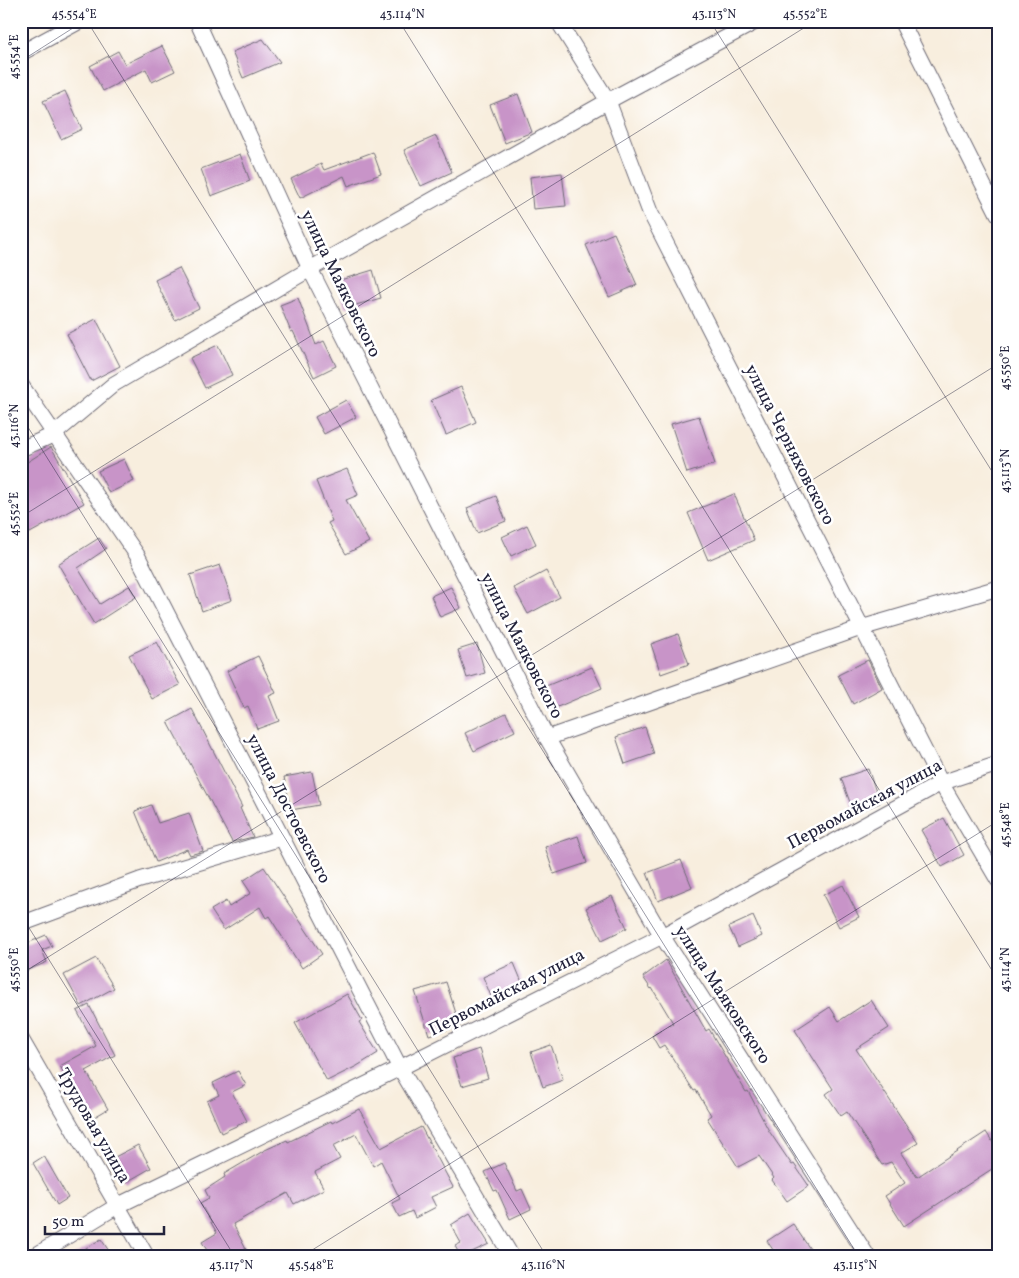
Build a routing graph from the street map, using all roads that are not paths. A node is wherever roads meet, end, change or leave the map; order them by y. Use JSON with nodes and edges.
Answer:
{"nodes":[{"id":1,"x":80,"y":21,"type":"edge"},
{"id":2,"x":197,"y":21,"type":"edge"},
{"id":3,"x":558,"y":21,"type":"edge"},
{"id":4,"x":757,"y":21,"type":"edge"},
{"id":5,"x":901,"y":21,"type":"edge"},
{"id":6,"x":21,"y":53,"type":"edge"},
{"id":7,"x":608,"y":101,"type":"junction"},
{"id":8,"x":998,"y":214,"type":"edge"},
{"id":9,"x":310,"y":269,"type":"junction"},
{"id":10,"x":21,"y":385,"type":"edge"},
{"id":11,"x":54,"y":435,"type":"junction"},
{"id":12,"x":21,"y":449,"type":"edge"},
{"id":13,"x":998,"y":588,"type":"edge"},
{"id":14,"x":861,"y":628,"type":"junction"},
{"id":15,"x":547,"y":738,"type":"junction"},
{"id":16,"x":998,"y":764,"type":"edge"},
{"id":17,"x":941,"y":784,"type":"junction"},
{"id":18,"x":281,"y":838,"type":"junction"},
{"id":19,"x":998,"y":880,"type":"edge"},
{"id":20,"x":21,"y":924,"type":"edge"},
{"id":21,"x":662,"y":936,"type":"junction"},
{"id":22,"x":21,"y":1039,"type":"edge"},
{"id":23,"x":400,"y":1068,"type":"junction"},
{"id":24,"x":117,"y":1206,"type":"junction"},
{"id":25,"x":33,"y":1257,"type":"edge"},
{"id":26,"x":147,"y":1257,"type":"edge"},
{"id":27,"x":512,"y":1257,"type":"edge"},
{"id":28,"x":868,"y":1257,"type":"edge"}],
"edges":[{"from":1,"to":6,"type":"street"},
{"from":2,"to":9,"type":"street","name":"улица Маяковского"},
{"from":3,"to":7,"type":"street","name":"улица Черняховского"},
{"from":4,"to":7,"type":"street"},
{"from":5,"to":8,"type":"street"},
{"from":7,"to":9,"type":"street"},
{"from":7,"to":14,"type":"street","name":"улица Черняховского"},
{"from":9,"to":11,"type":"street"},
{"from":9,"to":15,"type":"street","name":"улица Маяковского"},
{"from":10,"to":11,"type":"street","name":"улица Достоевского"},
{"from":11,"to":12,"type":"street"},
{"from":11,"to":18,"type":"street","name":"улица Достоевского"},
{"from":13,"to":14,"type":"street"},
{"from":14,"to":15,"type":"street"},
{"from":14,"to":17,"type":"street","name":"улица Черняховского"},
{"from":15,"to":21,"type":"street","name":"улица Маяковского"},
{"from":16,"to":17,"type":"street","name":"Первомайская улица"},
{"from":17,"to":19,"type":"street","name":"улица Черняховского"},
{"from":17,"to":21,"type":"street","name":"Первомайская улица"},
{"from":18,"to":20,"type":"street"},
{"from":18,"to":23,"type":"street","name":"улица Достоевского"},
{"from":21,"to":23,"type":"street","name":"Первомайская улица"},
{"from":21,"to":28,"type":"street","name":"улица Маяковского"},
{"from":22,"to":24,"type":"street","name":"Трудовая улица"},
{"from":23,"to":24,"type":"street","name":"Первомайская улица"},
{"from":23,"to":27,"type":"street","name":"улица Достоевского"},
{"from":24,"to":25,"type":"street","name":"Первомайская улица"},
{"from":24,"to":26,"type":"street","name":"Трудовая улица"}]}
